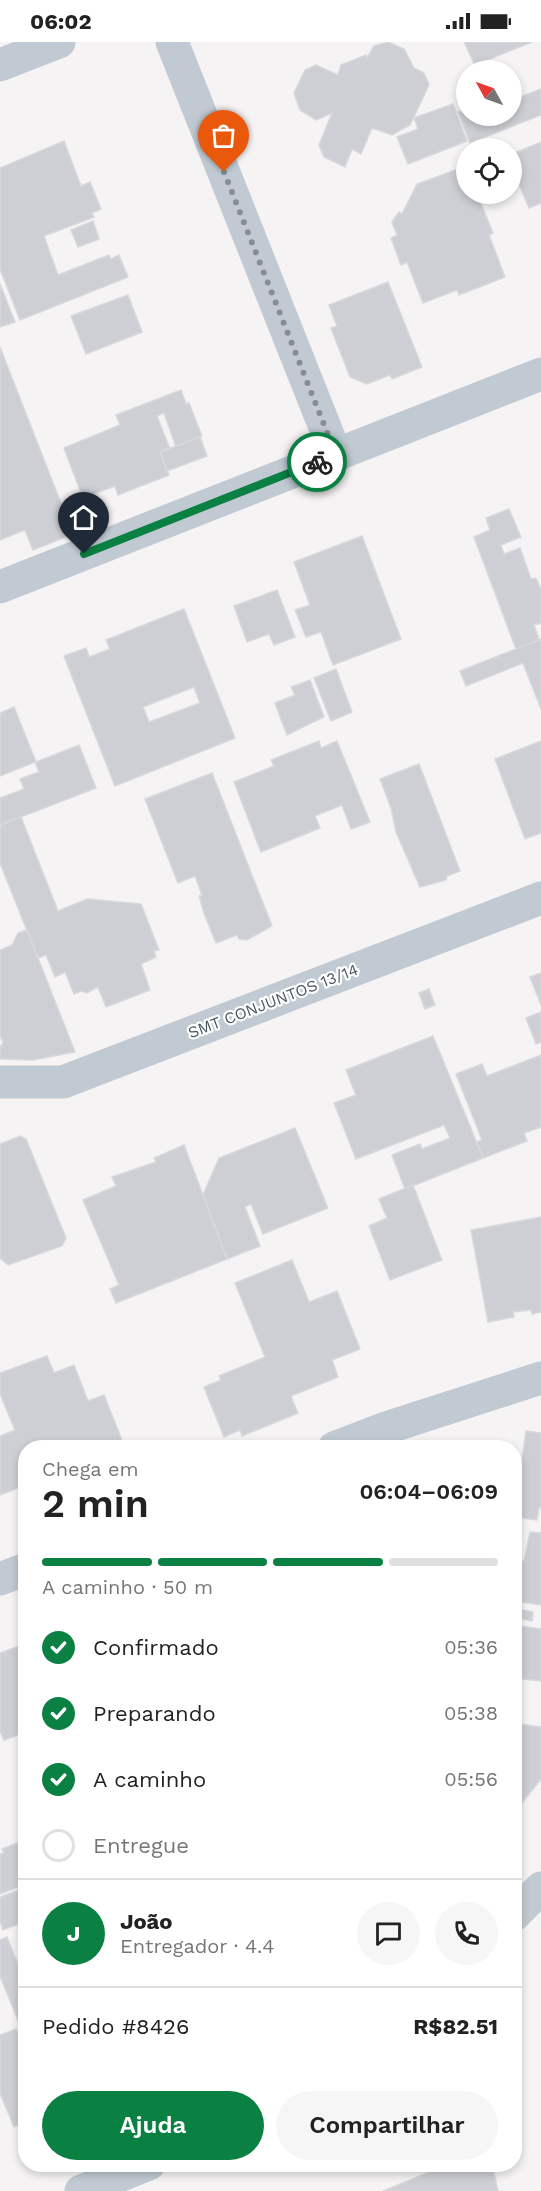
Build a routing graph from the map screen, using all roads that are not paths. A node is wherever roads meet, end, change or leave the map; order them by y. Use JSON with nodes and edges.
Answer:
{"nodes":[{"id":1,"x":59,"y":42,"type":"edge"},
{"id":2,"x":172,"y":42,"type":"edge"},
{"id":3,"x":0,"y":65,"type":"edge"},
{"id":4,"x":541,"y":374,"type":"edge"},
{"id":5,"x":336,"y":455,"type":"junction"},
{"id":6,"x":0,"y":587,"type":"edge"},
{"id":7,"x":541,"y":898,"type":"edge"},
{"id":8,"x":0,"y":1082,"type":"edge"},
{"id":9,"x":541,"y":1378,"type":"edge"},
{"id":10,"x":355,"y":1440,"type":"edge"},
{"id":11,"x":18,"y":1572,"type":"edge"},
{"id":12,"x":0,"y":1579,"type":"edge"},
{"id":13,"x":541,"y":1888,"type":"edge"},
{"id":14,"x":522,"y":1907,"type":"edge"},
{"id":15,"x":129,"y":2172,"type":"edge"},
{"id":16,"x":81,"y":2191,"type":"edge"}],
"edges":[{"from":1,"to":3,"type":"street"},
{"from":2,"to":5,"type":"street"},
{"from":4,"to":5,"type":"street"},
{"from":5,"to":6,"type":"street"},
{"from":7,"to":8,"type":"street","name":"SMT CONJUNTOS 13/14"},
{"from":9,"to":10,"type":"street"},
{"from":11,"to":12,"type":"street"},
{"from":13,"to":14,"type":"street"},
{"from":15,"to":16,"type":"street"}]}
